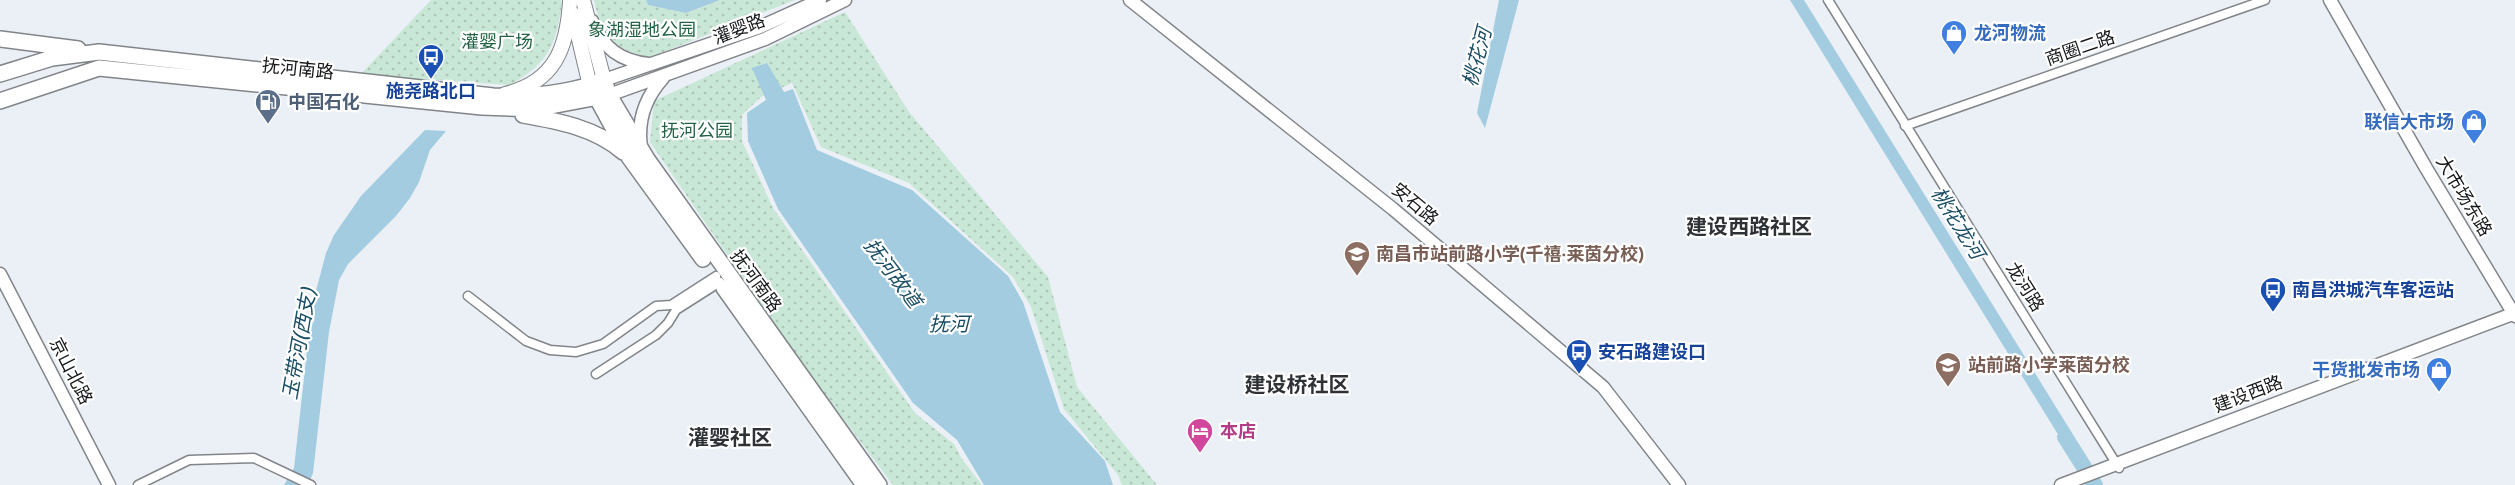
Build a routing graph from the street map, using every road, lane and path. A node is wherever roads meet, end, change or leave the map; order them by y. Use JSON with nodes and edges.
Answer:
{"nodes":[{"id":1,"x":577,"y":0,"type":"edge"},
{"id":2,"x":820,"y":0,"type":"edge"},
{"id":3,"x":845,"y":0,"type":"edge"},
{"id":4,"x":1130,"y":0,"type":"edge"},
{"id":5,"x":1828,"y":0,"type":"edge"},
{"id":6,"x":2265,"y":0,"type":"edge"},
{"id":7,"x":2330,"y":0,"type":"edge"},
{"id":8,"x":0,"y":39,"type":"edge"},
{"id":9,"x":99,"y":52,"type":"junction"},
{"id":10,"x":653,"y":64,"type":"junction"},
{"id":11,"x":0,"y":74,"type":"edge"},
{"id":12,"x":664,"y":77,"type":"junction"},
{"id":13,"x":600,"y":90,"type":"junction"},
{"id":14,"x":0,"y":101,"type":"edge"},
{"id":15,"x":487,"y":102,"type":"junction"},
{"id":16,"x":1905,"y":126,"type":"junction"},
{"id":17,"x":636,"y":154,"type":"junction"},
{"id":18,"x":0,"y":274,"type":"edge"},
{"id":19,"x":718,"y":279,"type":"junction"},
{"id":20,"x":468,"y":296,"type":"dead end"},
{"id":21,"x":2515,"y":315,"type":"edge"},
{"id":22,"x":596,"y":374,"type":"dead end"},
{"id":23,"x":2119,"y":466,"type":"junction"},
{"id":24,"x":109,"y":485,"type":"edge"},
{"id":25,"x":138,"y":485,"type":"edge"},
{"id":26,"x":311,"y":485,"type":"edge"},
{"id":27,"x":864,"y":485,"type":"edge"},
{"id":28,"x":879,"y":485,"type":"edge"},
{"id":29,"x":1679,"y":485,"type":"edge"},
{"id":30,"x":2061,"y":485,"type":"edge"},
{"id":31,"x":2079,"y":485,"type":"edge"}],
"edges":[{"from":1,"to":10,"type":"street"},
{"from":1,"to":13,"type":"main road"},
{"from":1,"to":15,"type":"main road"},
{"from":2,"to":10,"type":"street","name":"灌婴路"},
{"from":3,"to":12,"type":"street","name":"灌婴路"},
{"from":4,"to":29,"type":"street","name":"安石路"},
{"from":5,"to":16,"type":"street","name":"龙河路"},
{"from":6,"to":16,"type":"street","name":"商圈二路"},
{"from":7,"to":21,"type":"street","name":"大市场东路"},
{"from":8,"to":9,"type":"highway"},
{"from":9,"to":11,"type":"highway","name":"抚河南路"},
{"from":9,"to":15,"type":"highway","name":"抚河南路"},
{"from":10,"to":13,"type":"street","name":"灌婴路"},
{"from":12,"to":13,"type":"street","name":"灌婴路"},
{"from":12,"to":17,"type":"street"},
{"from":13,"to":15,"type":"highway","name":"抚河南路"},
{"from":13,"to":17,"type":"highway","name":"抚河南路"},
{"from":14,"to":15,"type":"highway","name":"抚河南路"},
{"from":15,"to":17,"type":"highway"},
{"from":16,"to":23,"type":"street","name":"龙河路"},
{"from":17,"to":19,"type":"highway","name":"抚河南路"},
{"from":17,"to":28,"type":"highway","name":"抚河南路"},
{"from":18,"to":24,"type":"street","name":"京山北路"},
{"from":19,"to":20,"type":"street"},
{"from":19,"to":22,"type":"street"},
{"from":19,"to":27,"type":"highway","name":"抚河南路"},
{"from":21,"to":23,"type":"street","name":"建设西路"},
{"from":23,"to":30,"type":"street","name":"建设西路"},
{"from":23,"to":31,"type":"street","name":"建设西路"},
{"from":25,"to":26,"type":"street"}]}
